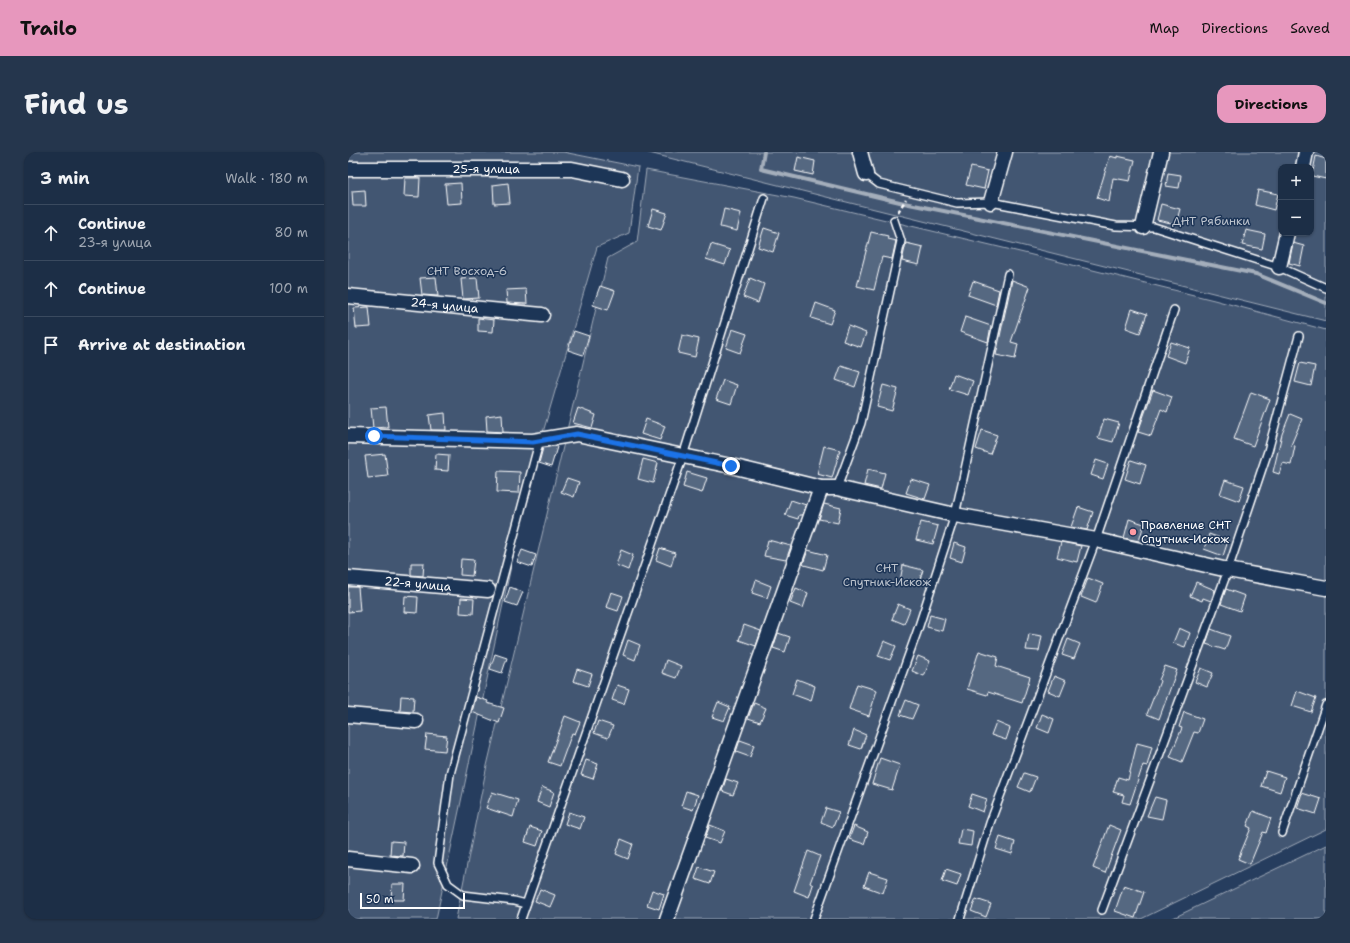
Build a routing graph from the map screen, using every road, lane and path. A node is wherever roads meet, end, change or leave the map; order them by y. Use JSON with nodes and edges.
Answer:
{"nodes":[{"id":1,"x":860,"y":152,"type":"edge"},
{"id":2,"x":1005,"y":152,"type":"edge"},
{"id":3,"x":1161,"y":152,"type":"edge"},
{"id":4,"x":1306,"y":152,"type":"edge"},
{"id":5,"x":1304,"y":164,"type":"edge"},
{"id":6,"x":348,"y":169,"type":"edge"},
{"id":7,"x":866,"y":174,"type":"joint"},
{"id":8,"x":622,"y":179,"type":"dead end"},
{"id":9,"x":910,"y":192,"type":"junction"},
{"id":10,"x":764,"y":198,"type":"dead end"},
{"id":11,"x":991,"y":202,"type":"junction"},
{"id":12,"x":894,"y":220,"type":"joint"},
{"id":13,"x":1143,"y":227,"type":"junction"},
{"id":14,"x":1286,"y":236,"type":"edge"},
{"id":15,"x":1279,"y":267,"type":"junction"},
{"id":16,"x":1008,"y":274,"type":"dead end"},
{"id":17,"x":1326,"y":288,"type":"edge"},
{"id":18,"x":348,"y":296,"type":"edge"},
{"id":19,"x":1174,"y":310,"type":"dead end"},
{"id":20,"x":542,"y":315,"type":"dead end"},
{"id":21,"x":1299,"y":336,"type":"dead end"},
{"id":22,"x":348,"y":436,"type":"edge"},
{"id":23,"x":536,"y":440,"type":"junction"},
{"id":24,"x":683,"y":456,"type":"junction"},
{"id":25,"x":821,"y":488,"type":"junction"},
{"id":26,"x":837,"y":488,"type":"junction"},
{"id":27,"x":955,"y":515,"type":"junction"},
{"id":28,"x":1096,"y":540,"type":"junction"},
{"id":29,"x":1228,"y":570,"type":"junction"},
{"id":30,"x":348,"y":578,"type":"edge"},
{"id":31,"x":1326,"y":588,"type":"edge"},
{"id":32,"x":488,"y":590,"type":"dead end"},
{"id":33,"x":1326,"y":705,"type":"edge"},
{"id":34,"x":348,"y":716,"type":"edge"},
{"id":35,"x":416,"y":721,"type":"dead end"},
{"id":36,"x":1282,"y":833,"type":"dead end"},
{"id":37,"x":348,"y":859,"type":"edge"},
{"id":38,"x":412,"y":866,"type":"dead end"},
{"id":39,"x":526,"y":904,"type":"junction"},
{"id":40,"x":1102,"y":910,"type":"dead end"},
{"id":41,"x":521,"y":919,"type":"edge"},
{"id":42,"x":667,"y":919,"type":"edge"},
{"id":43,"x":814,"y":919,"type":"edge"},
{"id":44,"x":960,"y":919,"type":"edge"}],
"edges":[{"from":1,"to":7,"type":"street"},
{"from":2,"to":11,"type":"street"},
{"from":3,"to":13,"type":"street"},
{"from":4,"to":5,"type":"street"},
{"from":6,"to":8,"type":"street","name":"25-я улица"},
{"from":7,"to":9,"type":"lane"},
{"from":9,"to":11,"type":"lane"},
{"from":9,"to":12,"type":"path"},
{"from":10,"to":24,"type":"lane"},
{"from":11,"to":13,"type":"lane"},
{"from":12,"to":26,"type":"lane"},
{"from":13,"to":15,"type":"lane"},
{"from":14,"to":15,"type":"street"},
{"from":15,"to":17,"type":"lane"},
{"from":16,"to":27,"type":"lane"},
{"from":18,"to":20,"type":"street","name":"24-я улица"},
{"from":19,"to":28,"type":"lane"},
{"from":21,"to":29,"type":"lane"},
{"from":22,"to":23,"type":"street"},
{"from":23,"to":24,"type":"street"},
{"from":23,"to":39,"type":"lane"},
{"from":24,"to":25,"type":"street"},
{"from":24,"to":39,"type":"lane"},
{"from":25,"to":26,"type":"street"},
{"from":25,"to":42,"type":"street"},
{"from":26,"to":27,"type":"street"},
{"from":27,"to":28,"type":"street"},
{"from":27,"to":43,"type":"lane"},
{"from":28,"to":29,"type":"street"},
{"from":28,"to":44,"type":"lane"},
{"from":29,"to":31,"type":"street"},
{"from":29,"to":40,"type":"lane"},
{"from":30,"to":32,"type":"street","name":"22-я улица"},
{"from":33,"to":36,"type":"lane"},
{"from":34,"to":35,"type":"street"},
{"from":37,"to":38,"type":"street"},
{"from":39,"to":41,"type":"lane"}]}
